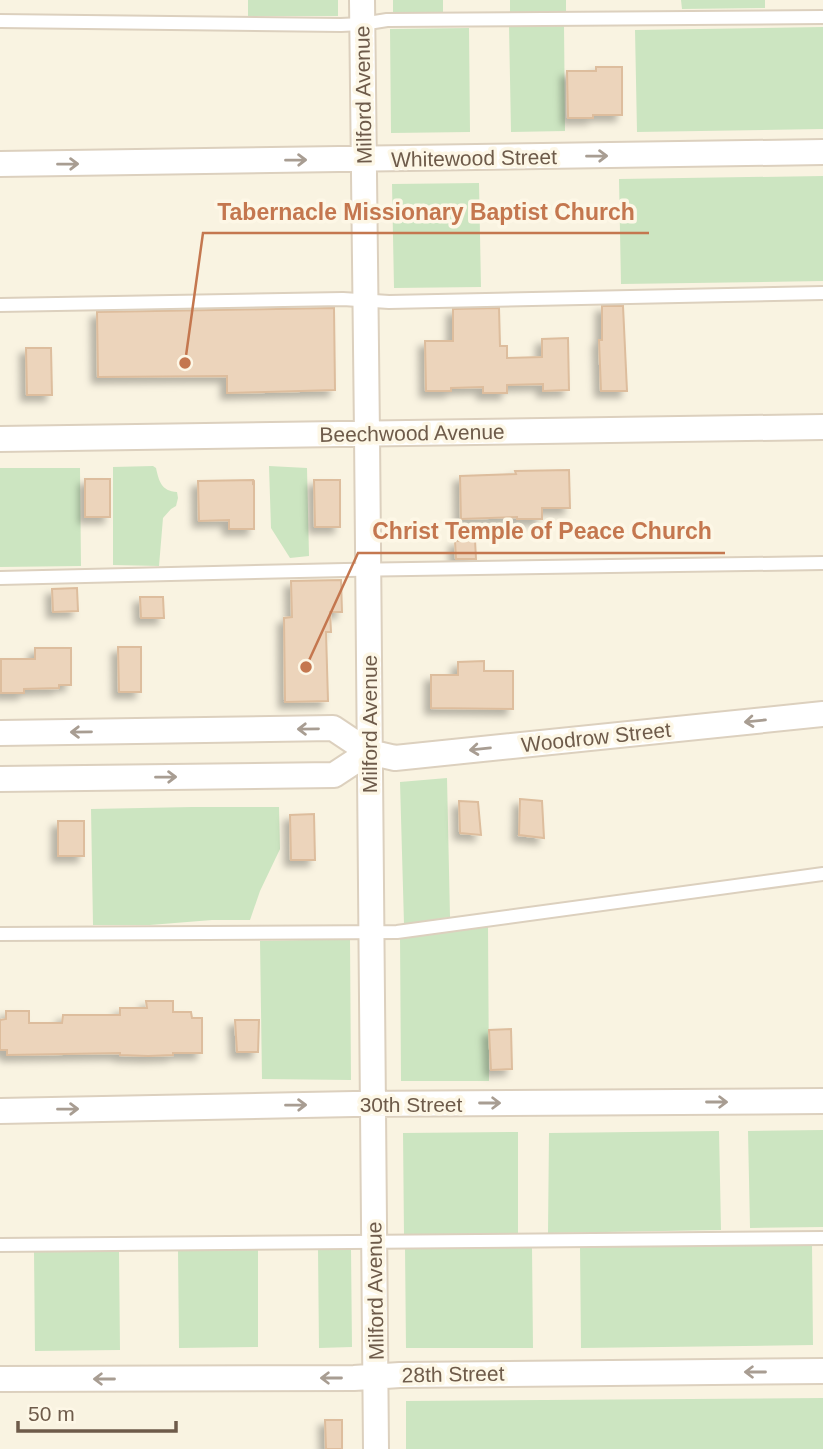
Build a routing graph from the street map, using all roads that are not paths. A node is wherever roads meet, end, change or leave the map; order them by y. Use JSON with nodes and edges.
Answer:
{"nodes":[{"id":1,"x":362,"y":12,"type":"edge"},
{"id":2,"x":823,"y":17,"type":"edge"},
{"id":3,"x":0,"y":21,"type":"edge"},
{"id":4,"x":823,"y":152,"type":"edge"},
{"id":5,"x":363,"y":159,"type":"junction"},
{"id":6,"x":0,"y":164,"type":"edge"},
{"id":7,"x":823,"y":293,"type":"edge"},
{"id":8,"x":366,"y":300,"type":"junction"},
{"id":9,"x":0,"y":305,"type":"edge"},
{"id":10,"x":823,"y":427,"type":"edge"},
{"id":11,"x":368,"y":434,"type":"junction"},
{"id":12,"x":0,"y":439,"type":"edge"},
{"id":13,"x":823,"y":563,"type":"edge"},
{"id":14,"x":368,"y":570,"type":"junction"},
{"id":15,"x":0,"y":578,"type":"edge"},
{"id":16,"x":823,"y":714,"type":"edge"},
{"id":17,"x":0,"y":733,"type":"edge"},
{"id":18,"x":369,"y":752,"type":"junction"},
{"id":19,"x":0,"y":779,"type":"edge"},
{"id":20,"x":823,"y":874,"type":"edge"},
{"id":21,"x":372,"y":933,"type":"junction"},
{"id":22,"x":0,"y":934,"type":"edge"},
{"id":23,"x":823,"y":1101,"type":"edge"},
{"id":24,"x":373,"y":1104,"type":"junction"},
{"id":25,"x":0,"y":1111,"type":"edge"},
{"id":26,"x":823,"y":1238,"type":"edge"},
{"id":27,"x":374,"y":1242,"type":"junction"},
{"id":28,"x":0,"y":1245,"type":"edge"},
{"id":29,"x":823,"y":1371,"type":"edge"},
{"id":30,"x":376,"y":1376,"type":"junction"},
{"id":31,"x":0,"y":1379,"type":"edge"},
{"id":32,"x":376,"y":1449,"type":"edge"}],
"edges":[{"from":1,"to":2,"type":"lane"},
{"from":1,"to":3,"type":"lane"},
{"from":1,"to":5,"type":"street","name":"Milford Avenue"},
{"from":5,"to":4,"type":"street","name":"Whitewood Street","one_way":true},
{"from":6,"to":5,"type":"street","name":"Whitewood Street","one_way":true},
{"from":5,"to":8,"type":"street","name":"Milford Avenue"},
{"from":7,"to":8,"type":"lane"},
{"from":8,"to":9,"type":"lane"},
{"from":8,"to":11,"type":"street","name":"Milford Avenue"},
{"from":10,"to":11,"type":"street","name":"Beechwood Avenue"},
{"from":11,"to":12,"type":"street","name":"Beechwood Avenue"},
{"from":11,"to":14,"type":"street","name":"Milford Avenue"},
{"from":13,"to":14,"type":"lane"},
{"from":14,"to":15,"type":"lane"},
{"from":14,"to":18,"type":"street","name":"Milford Avenue"},
{"from":16,"to":18,"type":"street","name":"Woodrow Street","one_way":true},
{"from":18,"to":17,"type":"street","name":"Woodrow Street","one_way":true},
{"from":19,"to":18,"type":"street","one_way":true},
{"from":18,"to":21,"type":"street","name":"Milford Avenue"},
{"from":20,"to":21,"type":"lane"},
{"from":21,"to":22,"type":"lane"},
{"from":21,"to":24,"type":"street","name":"Milford Avenue"},
{"from":24,"to":23,"type":"street","name":"30th Street","one_way":true},
{"from":25,"to":24,"type":"street","name":"30th Street","one_way":true},
{"from":24,"to":27,"type":"street","name":"Milford Avenue"},
{"from":26,"to":27,"type":"lane"},
{"from":27,"to":28,"type":"lane"},
{"from":27,"to":30,"type":"street","name":"Milford Avenue"},
{"from":29,"to":30,"type":"street","name":"28th Street","one_way":true},
{"from":30,"to":31,"type":"street","name":"28th Street","one_way":true},
{"from":30,"to":32,"type":"street","name":"Milford Avenue"}]}
